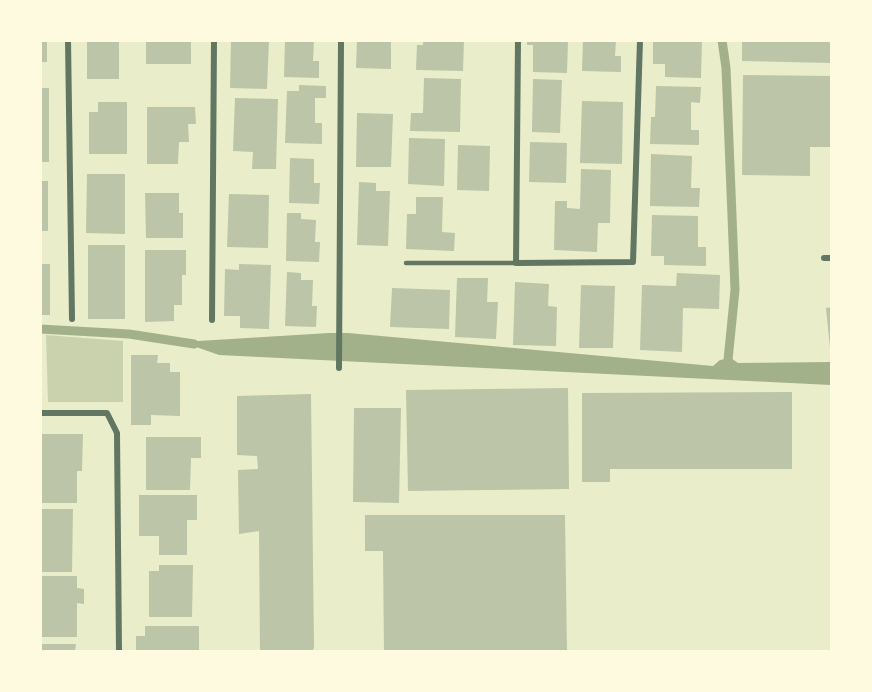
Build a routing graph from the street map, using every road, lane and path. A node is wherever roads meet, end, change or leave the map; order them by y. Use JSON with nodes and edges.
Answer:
{"nodes":[{"id":1,"x":68,"y":40,"type":"edge"},
{"id":2,"x":214,"y":40,"type":"edge"},
{"id":3,"x":341,"y":40,"type":"edge"},
{"id":4,"x":518,"y":40,"type":"edge"},
{"id":5,"x":640,"y":40,"type":"edge"},
{"id":6,"x":406,"y":263,"type":"dead end"},
{"id":7,"x":516,"y":263,"type":"junction"},
{"id":8,"x":72,"y":320,"type":"dead end"},
{"id":9,"x":212,"y":320,"type":"dead end"},
{"id":10,"x":339,"y":368,"type":"dead end"},
{"id":11,"x":40,"y":414,"type":"edge"},
{"id":12,"x":119,"y":651,"type":"edge"}],
"edges":[{"from":1,"to":8,"type":"street"},
{"from":2,"to":9,"type":"street"},
{"from":3,"to":10,"type":"street"},
{"from":4,"to":7,"type":"street"},
{"from":5,"to":7,"type":"street"},
{"from":6,"to":7,"type":"lane"},
{"from":11,"to":12,"type":"street"}]}
